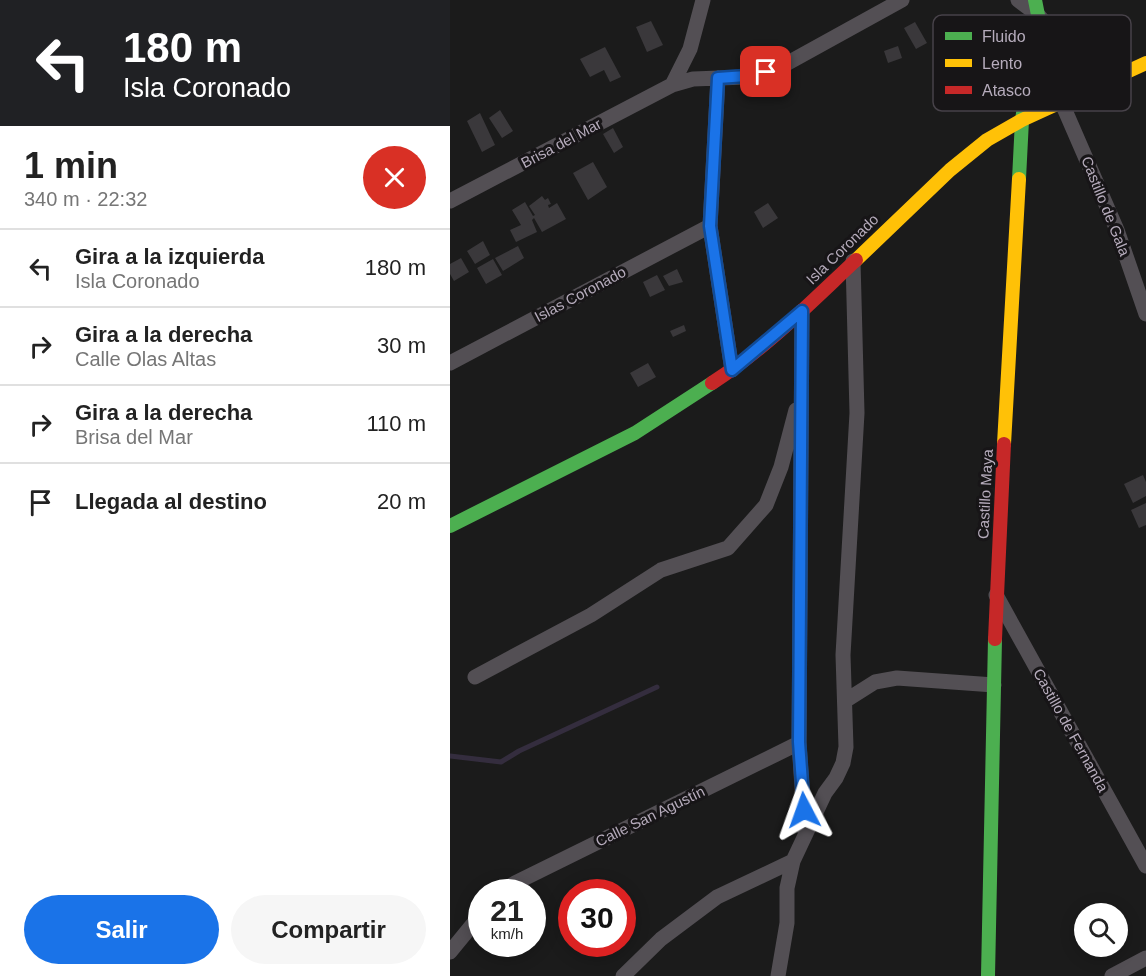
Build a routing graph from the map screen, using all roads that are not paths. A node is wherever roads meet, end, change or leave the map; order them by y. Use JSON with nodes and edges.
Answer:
{"nodes":[{"id":1,"x":703,"y":0,"type":"edge"},
{"id":2,"x":902,"y":0,"type":"edge"},
{"id":3,"x":1018,"y":0,"type":"edge"},
{"id":4,"x":878,"y":5,"type":"edge"},
{"id":5,"x":1036,"y":8,"type":"edge"},
{"id":6,"x":1146,"y":63,"type":"edge"},
{"id":7,"x":1131,"y":70,"type":"edge"},
{"id":8,"x":718,"y":78,"type":"junction"},
{"id":9,"x":672,"y":86,"type":"junction"},
{"id":10,"x":1023,"y":111,"type":"edge"},
{"id":11,"x":1040,"y":111,"type":"edge"},
{"id":12,"x":1065,"y":111,"type":"edge"},
{"id":13,"x":1022,"y":120,"type":"junction"},
{"id":14,"x":450,"y":201,"type":"edge"},
{"id":15,"x":710,"y":226,"type":"junction"},
{"id":16,"x":853,"y":261,"type":"junction"},
{"id":17,"x":802,"y":311,"type":"junction"},
{"id":18,"x":1146,"y":314,"type":"edge"},
{"id":19,"x":450,"y":363,"type":"edge"},
{"id":20,"x":732,"y":370,"type":"junction"},
{"id":21,"x":801,"y":387,"type":"junction"},
{"id":22,"x":450,"y":526,"type":"edge"},
{"id":23,"x":996,"y":595,"type":"junction"},
{"id":24,"x":475,"y":677,"type":"dead end"},
{"id":25,"x":994,"y":684,"type":"junction"},
{"id":26,"x":845,"y":702,"type":"junction"},
{"id":27,"x":799,"y":742,"type":"junction"},
{"id":28,"x":806,"y":832,"type":"junction"},
{"id":29,"x":793,"y":861,"type":"junction"},
{"id":30,"x":1146,"y":866,"type":"edge"},
{"id":31,"x":523,"y":879,"type":"edge"},
{"id":32,"x":468,"y":930,"type":"edge"},
{"id":33,"x":450,"y":952,"type":"edge"},
{"id":34,"x":1146,"y":958,"type":"edge"},
{"id":35,"x":623,"y":976,"type":"edge"},
{"id":36,"x":778,"y":976,"type":"edge"},
{"id":37,"x":988,"y":976,"type":"edge"},
{"id":38,"x":1112,"y":976,"type":"edge"}],
"edges":[{"from":1,"to":9,"type":"street"},
{"from":2,"to":4,"type":"street","name":"Brisa del Mar"},
{"from":3,"to":5,"type":"street"},
{"from":4,"to":8,"type":"street","name":"Brisa del Mar"},
{"from":6,"to":7,"type":"street","name":"Isla Coronado"},
{"from":8,"to":9,"type":"street","name":"Brisa del Mar"},
{"from":8,"to":15,"type":"street"},
{"from":9,"to":14,"type":"street","name":"Brisa del Mar"},
{"from":10,"to":13,"type":"street","name":"Castillo Maya"},
{"from":11,"to":13,"type":"street","name":"Isla Coronado"},
{"from":12,"to":18,"type":"street","name":"Castillo de Gala"},
{"from":13,"to":16,"type":"street","name":"Isla Coronado"},
{"from":13,"to":23,"type":"street","name":"Castillo Maya"},
{"from":15,"to":19,"type":"street","name":"Islas Coronado"},
{"from":15,"to":20,"type":"street"},
{"from":16,"to":17,"type":"street","name":"Isla Coronado"},
{"from":16,"to":26,"type":"street"},
{"from":17,"to":20,"type":"street","name":"Isla Coronado"},
{"from":17,"to":21,"type":"street"},
{"from":20,"to":22,"type":"street","name":"Isla Coronado"},
{"from":21,"to":24,"type":"street"},
{"from":21,"to":27,"type":"street"},
{"from":23,"to":25,"type":"street","name":"Castillo Maya"},
{"from":23,"to":30,"type":"street","name":"Castillo de Fernanda"},
{"from":25,"to":26,"type":"street"},
{"from":25,"to":37,"type":"street","name":"Castillo Maya"},
{"from":26,"to":28,"type":"street"},
{"from":27,"to":28,"type":"street"},
{"from":27,"to":31,"type":"street","name":"Calle San Agustín"},
{"from":28,"to":29,"type":"street"},
{"from":29,"to":35,"type":"street"},
{"from":29,"to":36,"type":"street"},
{"from":32,"to":33,"type":"street"},
{"from":34,"to":38,"type":"street"}]}
